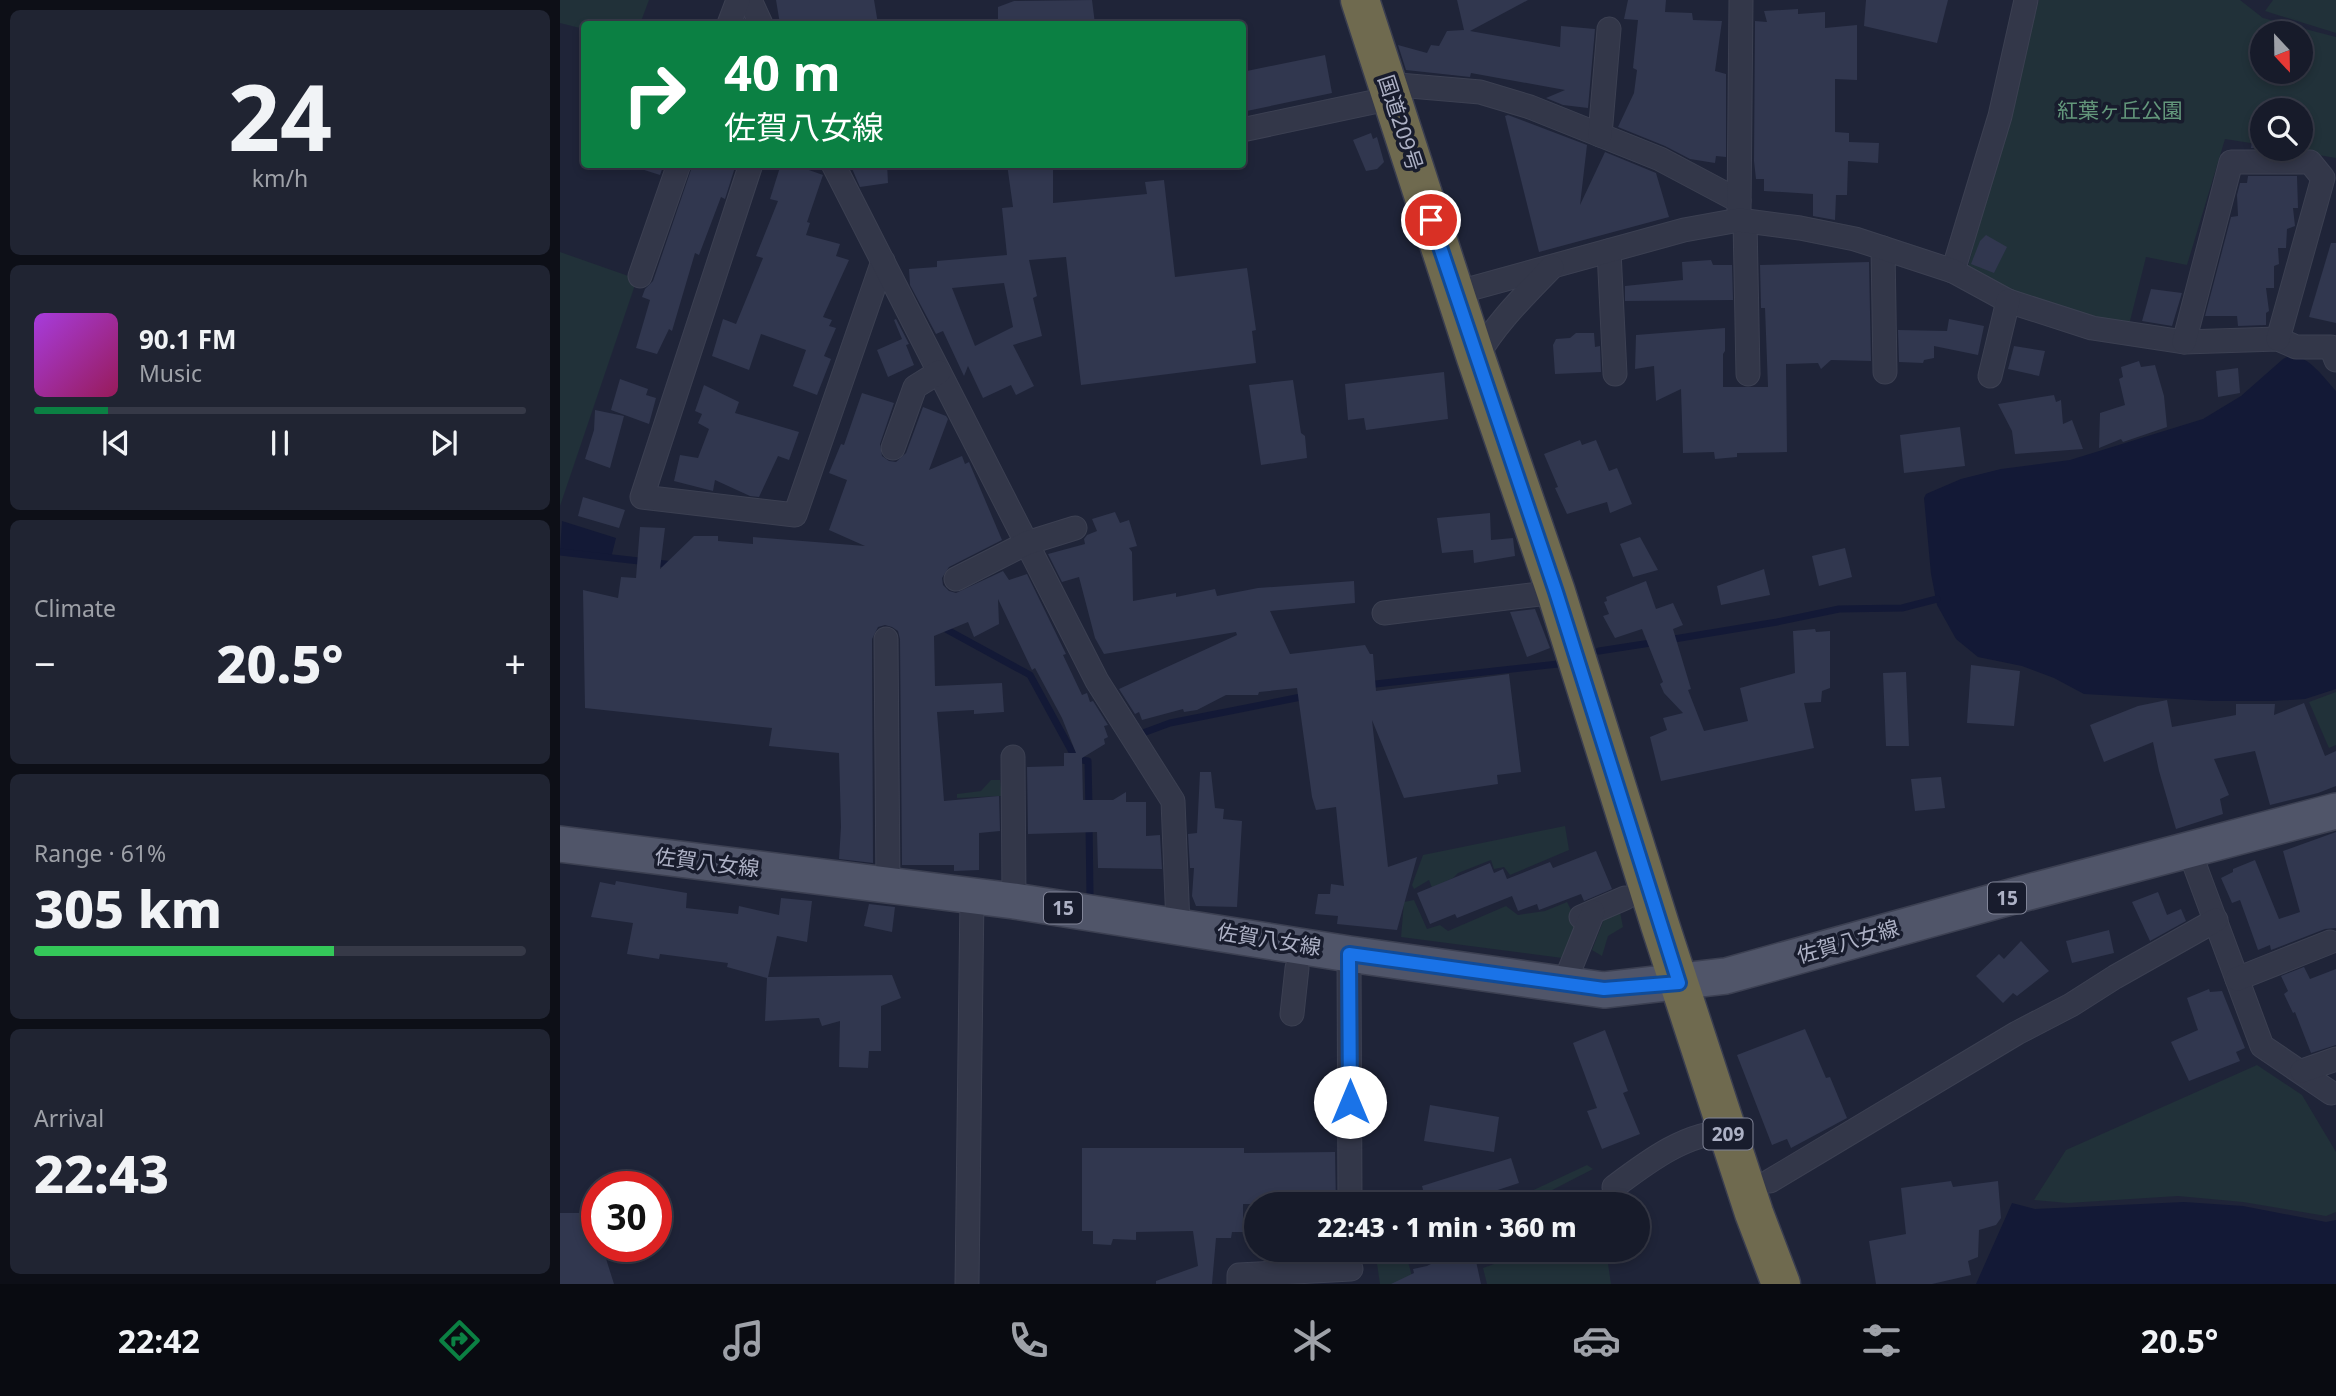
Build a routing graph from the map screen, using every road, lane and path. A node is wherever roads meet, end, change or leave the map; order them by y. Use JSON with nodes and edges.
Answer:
{"nodes":[{"id":1,"x":738,"y":0,"type":"edge"},
{"id":2,"x":750,"y":0,"type":"edge"},
{"id":3,"x":1360,"y":0,"type":"edge"},
{"id":4,"x":1741,"y":0,"type":"edge"},
{"id":5,"x":2026,"y":0,"type":"edge"},
{"id":6,"x":730,"y":21,"type":"edge"},
{"id":7,"x":760,"y":21,"type":"edge"},
{"id":8,"x":1609,"y":29,"type":"dead end"},
{"id":9,"x":1389,"y":91,"type":"junction"},
{"id":10,"x":1246,"y":129,"type":"edge"},
{"id":11,"x":1600,"y":135,"type":"junction"},
{"id":12,"x":679,"y":168,"type":"edge"},
{"id":13,"x":750,"y":168,"type":"edge"},
{"id":14,"x":835,"y":168,"type":"edge"},
{"id":15,"x":1741,"y":214,"type":"junction"},
{"id":16,"x":1883,"y":248,"type":"junction"},
{"id":17,"x":1609,"y":251,"type":"junction"},
{"id":18,"x":883,"y":261,"type":"junction"},
{"id":19,"x":1553,"y":266,"type":"junction"},
{"id":20,"x":1953,"y":271,"type":"junction"},
{"id":21,"x":640,"y":276,"type":"dead end"},
{"id":22,"x":1455,"y":293,"type":"junction"},
{"id":23,"x":2008,"y":301,"type":"junction"},
{"id":24,"x":2278,"y":339,"type":"junction"},
{"id":25,"x":2183,"y":342,"type":"junction"},
{"id":26,"x":1476,"y":359,"type":"junction"},
{"id":27,"x":2336,"y":360,"type":"edge"},
{"id":28,"x":939,"y":372,"type":"junction"},
{"id":29,"x":1885,"y":372,"type":"dead end"},
{"id":30,"x":1615,"y":374,"type":"dead end"},
{"id":31,"x":1748,"y":374,"type":"dead end"},
{"id":32,"x":1990,"y":376,"type":"dead end"},
{"id":33,"x":893,"y":448,"type":"dead end"},
{"id":34,"x":1075,"y":528,"type":"dead end"},
{"id":35,"x":1027,"y":543,"type":"junction"},
{"id":36,"x":956,"y":579,"type":"dead end"},
{"id":37,"x":1556,"y":592,"type":"junction"},
{"id":38,"x":1384,"y":612,"type":"dead end"},
{"id":39,"x":886,"y":639,"type":"dead end"},
{"id":40,"x":1013,"y":757,"type":"dead end"},
{"id":41,"x":2336,"y":811,"type":"edge"},
{"id":42,"x":560,"y":844,"type":"edge"},
{"id":43,"x":2189,"y":850,"type":"junction"},
{"id":44,"x":888,"y":886,"type":"junction"},
{"id":45,"x":972,"y":896,"type":"junction"},
{"id":46,"x":1625,"y":898,"type":"dead end"},
{"id":47,"x":1014,"y":901,"type":"junction"},
{"id":48,"x":2216,"y":920,"type":"junction"},
{"id":49,"x":1178,"y":925,"type":"junction"},
{"id":50,"x":2330,"y":942,"type":"dead end"},
{"id":51,"x":1349,"y":954,"type":"junction"},
{"id":52,"x":1297,"y":968,"type":"dead end"},
{"id":53,"x":2238,"y":979,"type":"junction"},
{"id":54,"x":1679,"y":983,"type":"junction"},
{"id":55,"x":1564,"y":984,"type":"junction"},
{"id":56,"x":1292,"y":1014,"type":"dead end"},
{"id":57,"x":2336,"y":1059,"type":"edge"},
{"id":58,"x":2302,"y":1071,"type":"junction"},
{"id":59,"x":2331,"y":1093,"type":"dead end"},
{"id":60,"x":1728,"y":1132,"type":"junction"},
{"id":61,"x":1770,"y":1181,"type":"dead end"},
{"id":62,"x":1614,"y":1187,"type":"dead end"},
{"id":63,"x":1350,"y":1192,"type":"edge"},
{"id":64,"x":1351,"y":1268,"type":"edge"},
{"id":65,"x":967,"y":1284,"type":"edge"},
{"id":66,"x":1239,"y":1284,"type":"edge"},
{"id":67,"x":1781,"y":1284,"type":"edge"}],
"edges":[{"from":1,"to":6,"type":"street"},
{"from":2,"to":7,"type":"street"},
{"from":3,"to":9,"type":"highway","name":"国道209号","number":"209"},
{"from":4,"to":15,"type":"street"},
{"from":5,"to":20,"type":"street"},
{"from":8,"to":11,"type":"street"},
{"from":9,"to":10,"type":"street"},
{"from":9,"to":11,"type":"street"},
{"from":9,"to":22,"type":"highway","name":"国道209号","number":"209"},
{"from":11,"to":15,"type":"street"},
{"from":12,"to":21,"type":"street"},
{"from":13,"to":18,"type":"street"},
{"from":14,"to":18,"type":"street"},
{"from":15,"to":16,"type":"street"},
{"from":15,"to":17,"type":"street"},
{"from":15,"to":31,"type":"street"},
{"from":16,"to":20,"type":"street"},
{"from":16,"to":29,"type":"street"},
{"from":17,"to":19,"type":"street"},
{"from":17,"to":30,"type":"street"},
{"from":18,"to":28,"type":"street"},
{"from":19,"to":22,"type":"street"},
{"from":19,"to":26,"type":"street"},
{"from":20,"to":23,"type":"street"},
{"from":22,"to":26,"type":"highway","name":"国道209号","number":"209"},
{"from":23,"to":25,"type":"street"},
{"from":23,"to":32,"type":"street"},
{"from":24,"to":25,"type":"street"},
{"from":24,"to":25,"type":"street"},
{"from":24,"to":27,"type":"street"},
{"from":26,"to":37,"type":"highway","name":"国道209号","number":"209"},
{"from":28,"to":33,"type":"street"},
{"from":28,"to":35,"type":"street"},
{"from":34,"to":35,"type":"street"},
{"from":35,"to":36,"type":"street"},
{"from":35,"to":49,"type":"street"},
{"from":37,"to":38,"type":"street"},
{"from":37,"to":54,"type":"highway","name":"国道209号","number":"209"},
{"from":39,"to":44,"type":"street"},
{"from":40,"to":47,"type":"street"},
{"from":41,"to":43,"type":"main road","name":"佐賀八女線","number":"15"},
{"from":42,"to":44,"type":"main road","name":"佐賀八女線","number":"15"},
{"from":43,"to":48,"type":"street"},
{"from":43,"to":54,"type":"main road","name":"佐賀八女線","number":"15"},
{"from":44,"to":45,"type":"main road","name":"佐賀八女線","number":"15"},
{"from":45,"to":47,"type":"main road","name":"佐賀八女線","number":"15"},
{"from":45,"to":65,"type":"street"},
{"from":46,"to":55,"type":"street"},
{"from":47,"to":49,"type":"main road","name":"佐賀八女線","number":"15"},
{"from":48,"to":53,"type":"street"},
{"from":48,"to":61,"type":"street"},
{"from":49,"to":51,"type":"main road","name":"佐賀八女線","number":"15"},
{"from":50,"to":53,"type":"street"},
{"from":51,"to":55,"type":"main road","name":"佐賀八女線","number":"15"},
{"from":51,"to":63,"type":"street"},
{"from":52,"to":56,"type":"street"},
{"from":53,"to":58,"type":"street"},
{"from":54,"to":55,"type":"main road","name":"佐賀八女線","number":"15"},
{"from":54,"to":60,"type":"highway","name":"国道209号","number":"209"},
{"from":57,"to":58,"type":"street"},
{"from":58,"to":59,"type":"street"},
{"from":60,"to":62,"type":"street"},
{"from":60,"to":67,"type":"highway","name":"国道209号","number":"209"},
{"from":64,"to":66,"type":"street"}]}
